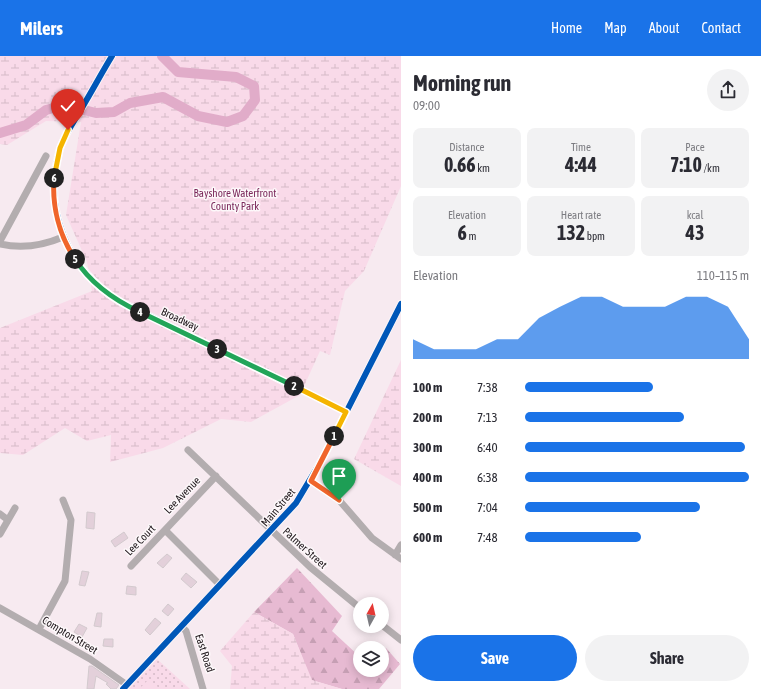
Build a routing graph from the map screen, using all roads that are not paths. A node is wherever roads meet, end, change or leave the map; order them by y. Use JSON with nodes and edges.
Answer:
{"nodes":[{"id":1,"x":112,"y":56,"type":"edge"},
{"id":2,"x":46,"y":156,"type":"dead end"},
{"id":3,"x":63,"y":237,"type":"junction"},
{"id":4,"x":0,"y":242,"type":"edge"},
{"id":5,"x":401,"y":304,"type":"edge"},
{"id":6,"x":346,"y":412,"type":"junction"},
{"id":7,"x":188,"y":450,"type":"dead end"},
{"id":8,"x":216,"y":476,"type":"junction"},
{"id":9,"x":311,"y":481,"type":"junction"},
{"id":10,"x":63,"y":500,"type":"dead end"},
{"id":11,"x":15,"y":508,"type":"dead end"},
{"id":12,"x":0,"y":514,"type":"edge"},
{"id":13,"x":8,"y":520,"type":"junction"},
{"id":14,"x":165,"y":530,"type":"junction"},
{"id":15,"x":272,"y":531,"type":"junction"},
{"id":16,"x":0,"y":534,"type":"edge"},
{"id":17,"x":401,"y":545,"type":"edge"},
{"id":18,"x":398,"y":557,"type":"edge"},
{"id":19,"x":131,"y":566,"type":"dead end"},
{"id":20,"x":220,"y":585,"type":"junction"},
{"id":21,"x":353,"y":602,"type":"edge"},
{"id":22,"x":0,"y":608,"type":"edge"},
{"id":23,"x":181,"y":626,"type":"junction"},
{"id":24,"x":39,"y":629,"type":"junction"},
{"id":25,"x":389,"y":631,"type":"edge"},
{"id":26,"x":401,"y":640,"type":"edge"},
{"id":27,"x":125,"y":687,"type":"edge"},
{"id":28,"x":203,"y":689,"type":"edge"}],
"edges":[{"from":1,"to":3,"type":"street","name":"Broadway"},
{"from":2,"to":4,"type":"street"},
{"from":3,"to":4,"type":"street"},
{"from":3,"to":6,"type":"street","name":"Broadway"},
{"from":5,"to":6,"type":"street","name":"Main Street"},
{"from":6,"to":9,"type":"street","name":"Main Street"},
{"from":7,"to":8,"type":"street","name":"Palmer Street"},
{"from":8,"to":14,"type":"street","name":"Lee Avenue"},
{"from":8,"to":15,"type":"street","name":"Palmer Street"},
{"from":9,"to":15,"type":"street","name":"Main Street"},
{"from":9,"to":18,"type":"street"},
{"from":10,"to":24,"type":"street"},
{"from":11,"to":13,"type":"street"},
{"from":12,"to":13,"type":"street"},
{"from":13,"to":16,"type":"street"},
{"from":14,"to":19,"type":"street","name":"Lee Court"},
{"from":14,"to":20,"type":"street"},
{"from":15,"to":20,"type":"street","name":"Main Street"},
{"from":15,"to":21,"type":"street","name":"Palmer Street"},
{"from":17,"to":18,"type":"street"},
{"from":20,"to":23,"type":"street","name":"Main Street"},
{"from":22,"to":24,"type":"street","name":"Compton Street"},
{"from":23,"to":27,"type":"street","name":"Main Street"},
{"from":23,"to":28,"type":"street","name":"East Road"},
{"from":24,"to":27,"type":"street","name":"Compton Street"},
{"from":25,"to":26,"type":"street"}]}
